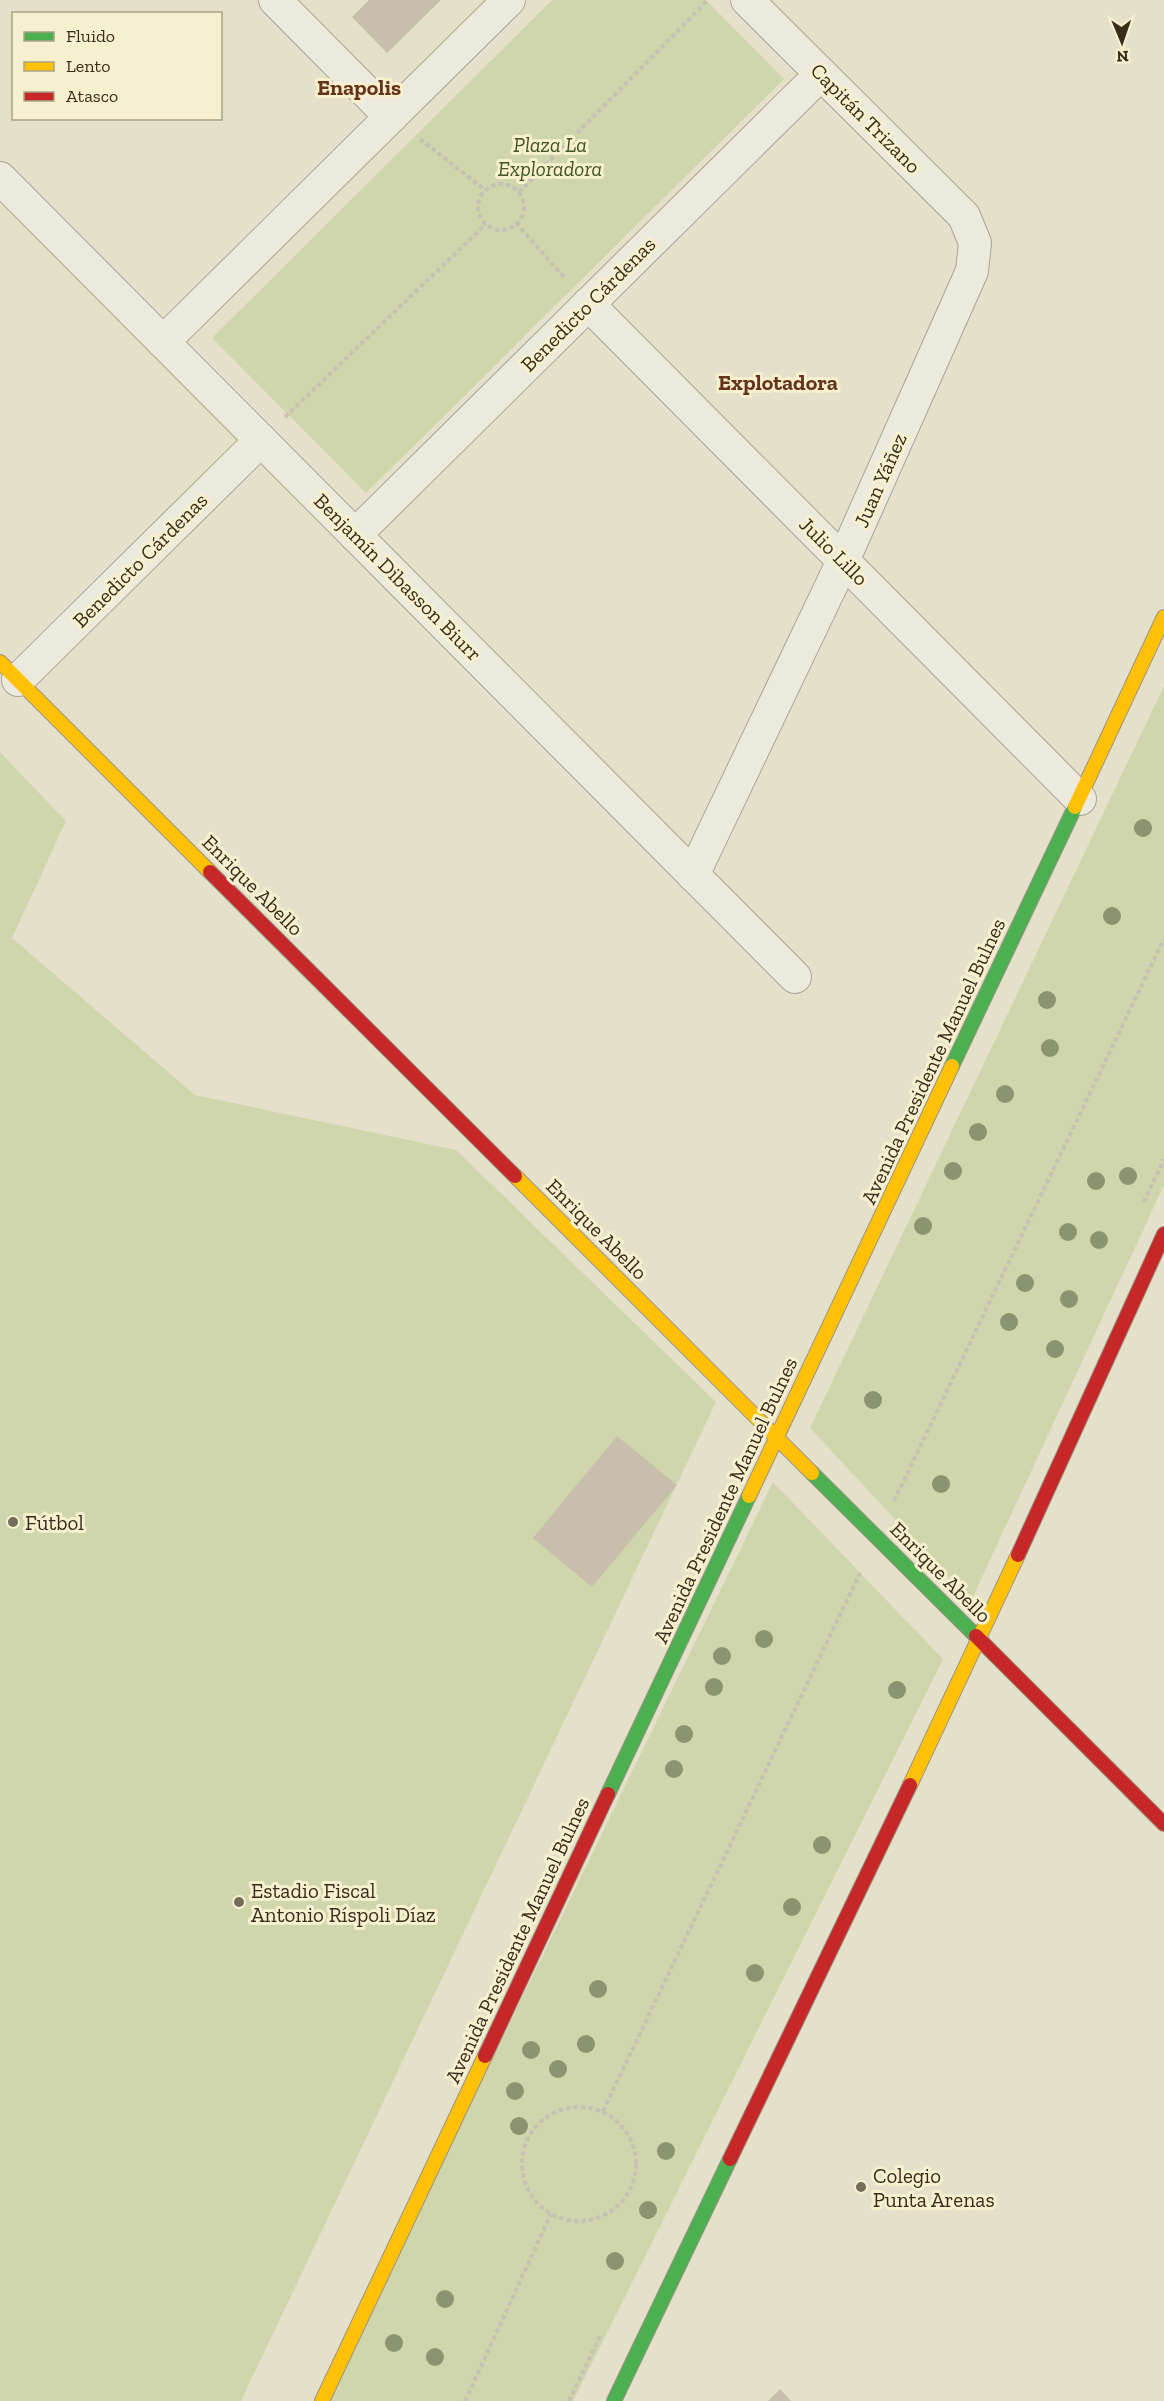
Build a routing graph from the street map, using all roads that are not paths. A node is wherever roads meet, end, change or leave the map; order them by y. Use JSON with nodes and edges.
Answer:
{"nodes":[{"id":1,"x":275,"y":0,"type":"edge"},
{"id":2,"x":509,"y":0,"type":"edge"},
{"id":3,"x":747,"y":0,"type":"edge"},
{"id":4,"x":821,"y":74,"type":"junction"},
{"id":5,"x":391,"y":117,"type":"junction"},
{"id":6,"x":0,"y":178,"type":"edge"},
{"id":7,"x":975,"y":243,"type":"joint"},
{"id":8,"x":588,"y":304,"type":"junction"},
{"id":9,"x":164,"y":342,"type":"junction"},
{"id":10,"x":261,"y":440,"type":"junction"},
{"id":11,"x":355,"y":535,"type":"junction"},
{"id":12,"x":843,"y":561,"type":"junction"},
{"id":13,"x":1164,"y":617,"type":"edge"},
{"id":14,"x":9,"y":671,"type":"edge"},
{"id":15,"x":1080,"y":799,"type":"junction"},
{"id":16,"x":693,"y":875,"type":"junction"},
{"id":17,"x":795,"y":977,"type":"dead end"},
{"id":18,"x":1164,"y":1234,"type":"edge"},
{"id":19,"x":777,"y":1439,"type":"junction"},
{"id":20,"x":980,"y":1641,"type":"junction"},
{"id":21,"x":1164,"y":1824,"type":"edge"},
{"id":22,"x":322,"y":2401,"type":"edge"},
{"id":23,"x":614,"y":2401,"type":"edge"}],
"edges":[{"from":1,"to":5,"type":"street"},
{"from":2,"to":5,"type":"street"},
{"from":3,"to":4,"type":"street","name":"Capitán Trizano"},
{"from":4,"to":7,"type":"street","name":"Capitán Trizano"},
{"from":4,"to":8,"type":"street","name":"Benedicto Cárdenas"},
{"from":5,"to":9,"type":"street"},
{"from":6,"to":9,"type":"street","name":"Benjamín Dibasson Biurr"},
{"from":7,"to":12,"type":"street","name":"Juan Yáñez"},
{"from":8,"to":11,"type":"street","name":"Benedicto Cárdenas"},
{"from":8,"to":12,"type":"street","name":"Julio Lillo"},
{"from":9,"to":10,"type":"street","name":"Benjamín Dibasson Biurr"},
{"from":10,"to":11,"type":"street","name":"Benjamín Dibasson Biurr"},
{"from":10,"to":14,"type":"street","name":"Benedicto Cárdenas"},
{"from":11,"to":16,"type":"street","name":"Benjamín Dibasson Biurr"},
{"from":12,"to":15,"type":"street","name":"Julio Lillo"},
{"from":12,"to":16,"type":"street","name":"Juan Yáñez"},
{"from":13,"to":15,"type":"main road","name":"Avenida Presidente Manuel Bulnes"},
{"from":14,"to":19,"type":"main road","name":"Enrique Abello"},
{"from":15,"to":19,"type":"main road","name":"Avenida Presidente Manuel Bulnes"},
{"from":16,"to":17,"type":"street","name":"Benjamín Dibasson Biurr"},
{"from":18,"to":20,"type":"main road"},
{"from":19,"to":20,"type":"main road","name":"Enrique Abello"},
{"from":19,"to":22,"type":"main road","name":"Avenida Presidente Manuel Bulnes"},
{"from":20,"to":21,"type":"main road","name":"Enrique Abello"},
{"from":20,"to":23,"type":"main road"}]}
